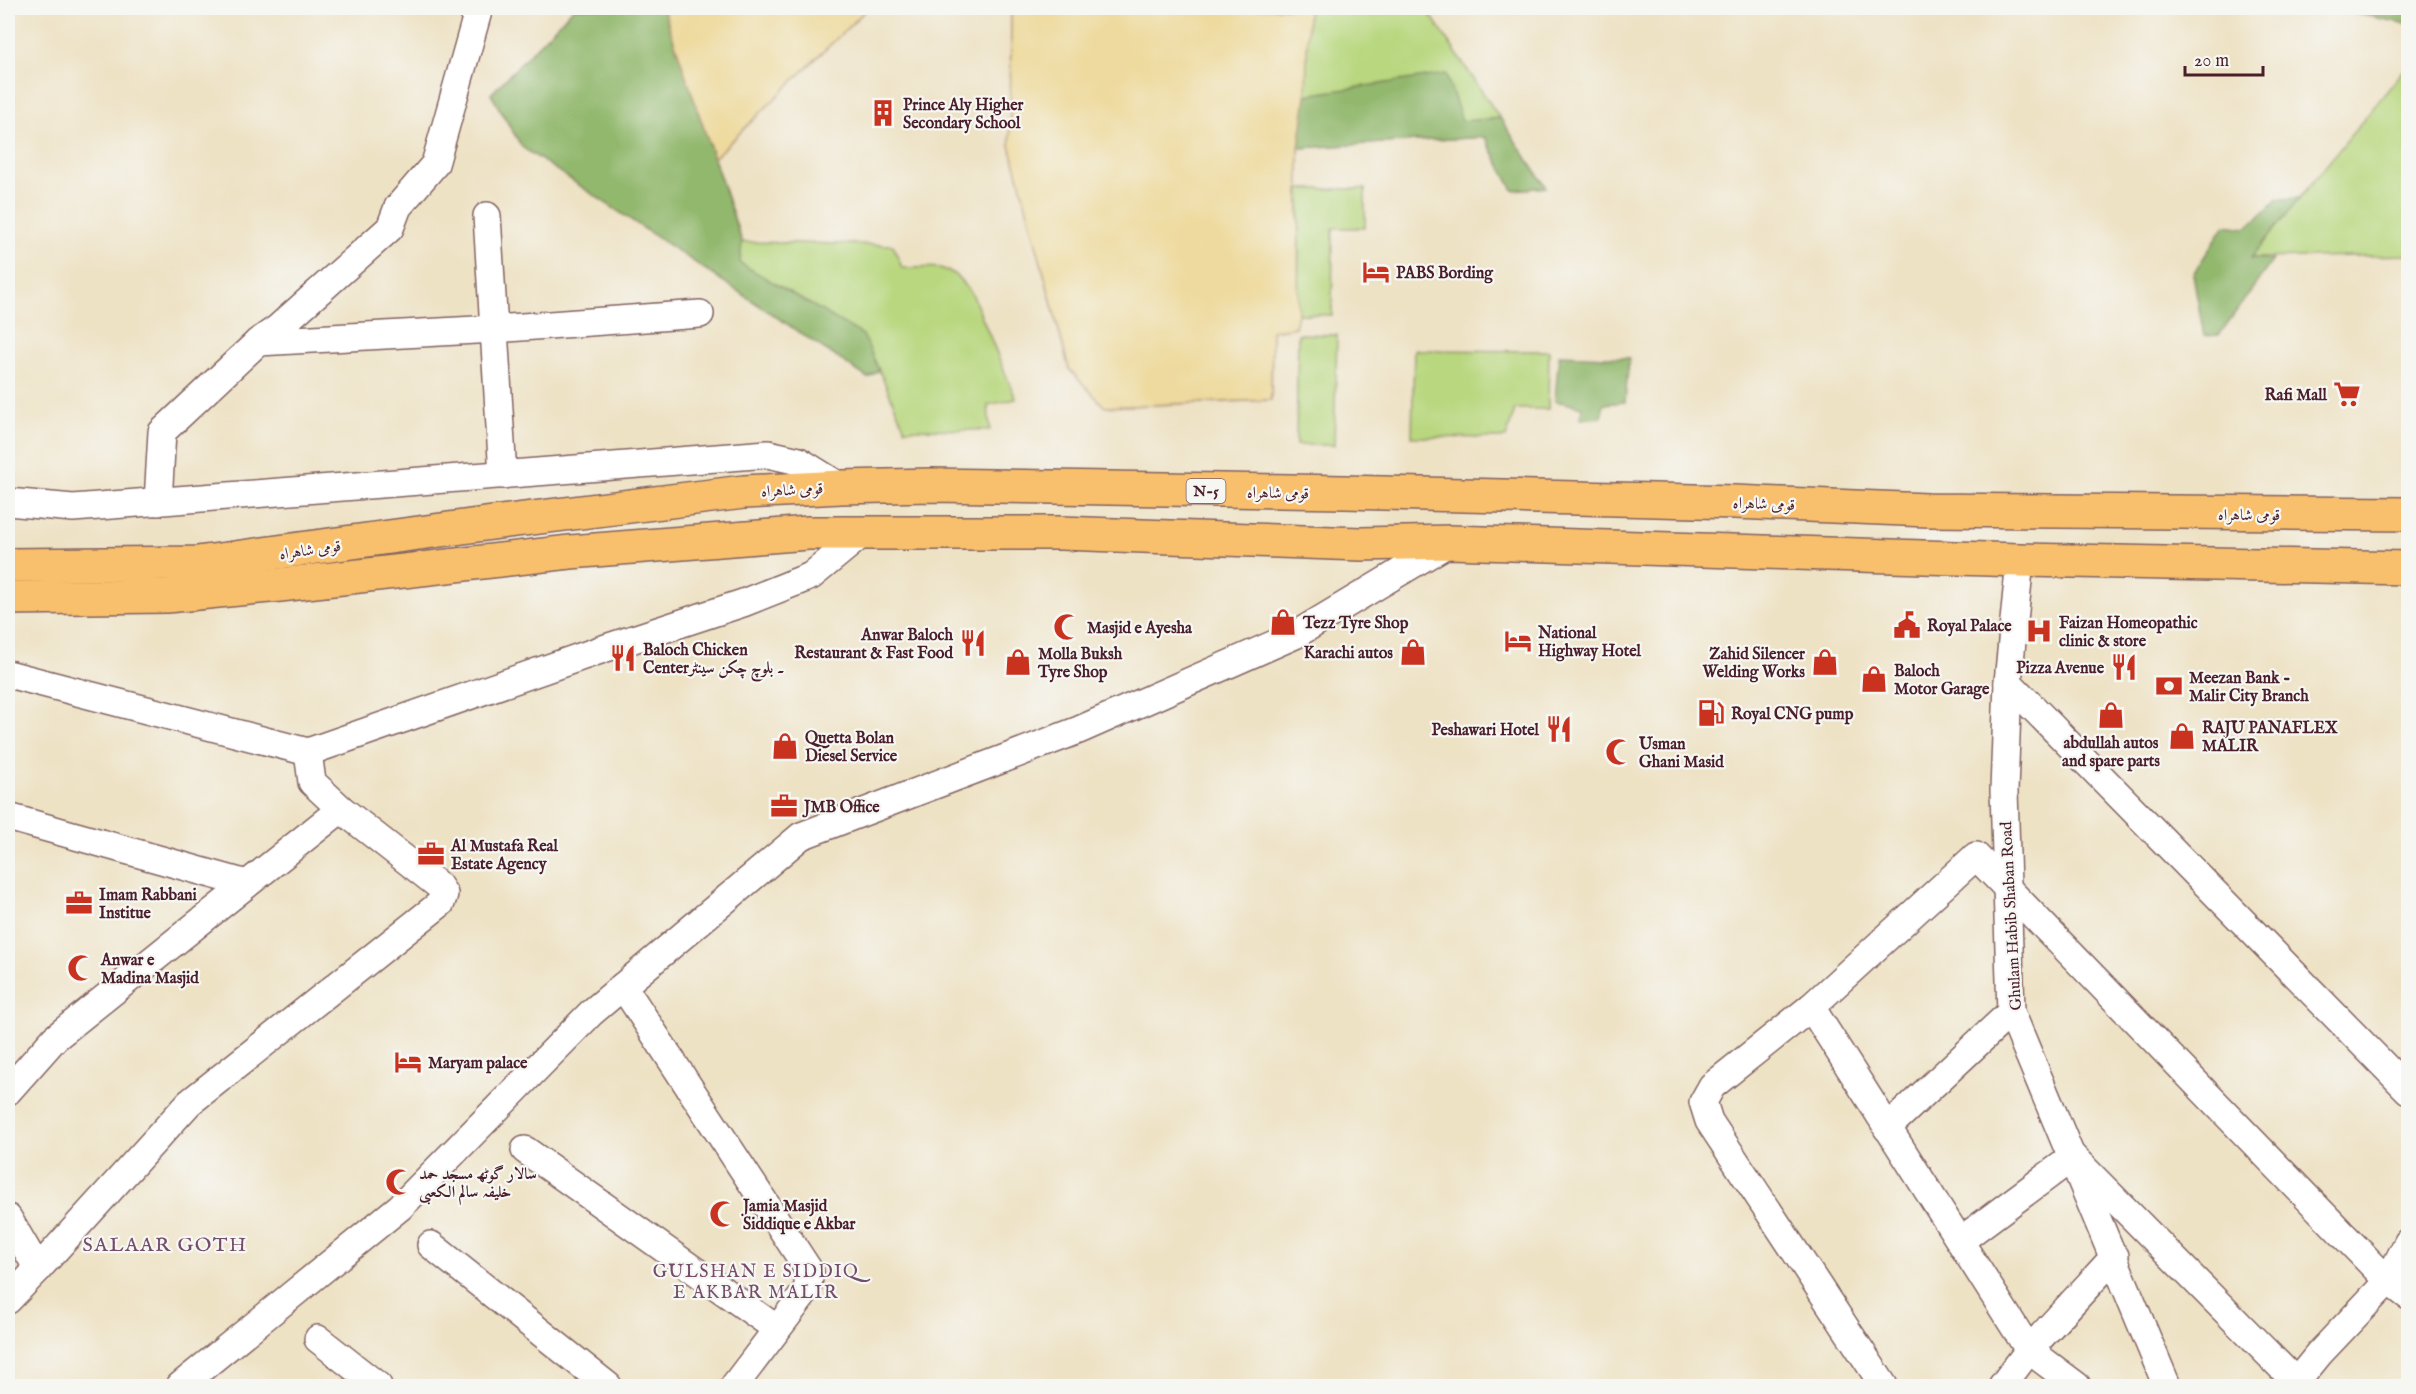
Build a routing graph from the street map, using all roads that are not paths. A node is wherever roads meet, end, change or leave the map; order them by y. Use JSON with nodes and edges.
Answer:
{"nodes":[{"id":1,"x":479,"y":8,"type":"edge"},
{"id":2,"x":487,"y":216,"type":"dead end"},
{"id":3,"x":700,"y":314,"type":"dead end"},
{"id":4,"x":494,"y":329,"type":"junction"},
{"id":5,"x":258,"y":342,"type":"junction"},
{"id":6,"x":503,"y":475,"type":"junction"},
{"id":7,"x":842,"y":487,"type":"junction"},
{"id":8,"x":1548,"y":497,"type":"junction"},
{"id":9,"x":8,"y":502,"type":"edge"},
{"id":10,"x":158,"y":502,"type":"junction"},
{"id":11,"x":2409,"y":514,"type":"edge"},
{"id":12,"x":863,"y":533,"type":"junction"},
{"id":13,"x":1450,"y":542,"type":"junction"},
{"id":14,"x":1554,"y":545,"type":"junction"},
{"id":15,"x":2020,"y":560,"type":"junction"},
{"id":16,"x":8,"y":565,"type":"edge"},
{"id":17,"x":2409,"y":568,"type":"edge"},
{"id":18,"x":8,"y":598,"type":"edge"},
{"id":19,"x":8,"y":674,"type":"edge"},
{"id":20,"x":2008,"y":682,"type":"junction"},
{"id":21,"x":308,"y":752,"type":"junction"},
{"id":22,"x":341,"y":809,"type":"junction"},
{"id":23,"x":12,"y":826,"type":"edge"},
{"id":24,"x":247,"y":884,"type":"junction"},
{"id":25,"x":2007,"y":888,"type":"junction"},
{"id":26,"x":623,"y":986,"type":"junction"},
{"id":27,"x":1811,"y":1007,"type":"junction"},
{"id":28,"x":2011,"y":1012,"type":"junction"},
{"id":29,"x":2409,"y":1090,"type":"edge"},
{"id":30,"x":8,"y":1091,"type":"edge"},
{"id":31,"x":1887,"y":1128,"type":"junction"},
{"id":32,"x":525,"y":1150,"type":"dead end"},
{"id":33,"x":2073,"y":1157,"type":"junction"},
{"id":34,"x":8,"y":1218,"type":"edge"},
{"id":35,"x":1960,"y":1241,"type":"junction"},
{"id":36,"x":2409,"y":1242,"type":"edge"},
{"id":37,"x":430,"y":1245,"type":"dead end"},
{"id":38,"x":2115,"y":1256,"type":"junction"},
{"id":39,"x":38,"y":1269,"type":"junction"},
{"id":40,"x":2398,"y":1288,"type":"edge"},
{"id":41,"x":8,"y":1300,"type":"edge"},
{"id":42,"x":777,"y":1329,"type":"junction"},
{"id":43,"x":318,"y":1339,"type":"dead end"},
{"id":44,"x":2029,"y":1350,"type":"junction"},
{"id":45,"x":2294,"y":1384,"type":"edge"},
{"id":46,"x":180,"y":1386,"type":"edge"},
{"id":47,"x":378,"y":1386,"type":"edge"},
{"id":48,"x":608,"y":1386,"type":"edge"},
{"id":49,"x":734,"y":1386,"type":"edge"},
{"id":50,"x":1884,"y":1386,"type":"edge"},
{"id":51,"x":2002,"y":1386,"type":"edge"},
{"id":52,"x":2077,"y":1386,"type":"edge"},
{"id":53,"x":2168,"y":1386,"type":"edge"}],
"edges":[{"from":1,"to":5,"type":"street"},
{"from":2,"to":4,"type":"street"},
{"from":3,"to":4,"type":"street"},
{"from":4,"to":5,"type":"street"},
{"from":4,"to":6,"type":"street"},
{"from":5,"to":10,"type":"street"},
{"from":6,"to":7,"type":"street"},
{"from":6,"to":10,"type":"street"},
{"from":7,"to":8,"type":"highway","name":"قومی شاہراہ","number":"N-5"},
{"from":7,"to":16,"type":"highway","name":"قومی شاہراہ","number":"N-5"},
{"from":8,"to":11,"type":"highway","name":"قومی شاہراہ","number":"N-5"},
{"from":8,"to":14,"type":"highway"},
{"from":9,"to":10,"type":"street"},
{"from":12,"to":13,"type":"highway","name":"قومی شاہراہ"},
{"from":12,"to":18,"type":"highway","name":"قومی شاہراہ"},
{"from":12,"to":21,"type":"street"},
{"from":13,"to":14,"type":"highway","name":"قومی شاہراہ"},
{"from":13,"to":26,"type":"street"},
{"from":14,"to":15,"type":"highway","name":"قومی شاہراہ"},
{"from":15,"to":17,"type":"highway","name":"قومی شاہراہ"},
{"from":15,"to":20,"type":"street","name":"Ghulam Habib Shaban Road"},
{"from":19,"to":21,"type":"street"},
{"from":20,"to":25,"type":"street","name":"Ghulam Habib Shaban Road"},
{"from":20,"to":29,"type":"street"},
{"from":21,"to":22,"type":"street"},
{"from":22,"to":24,"type":"street"},
{"from":22,"to":39,"type":"street"},
{"from":23,"to":24,"type":"street"},
{"from":24,"to":30,"type":"street"},
{"from":25,"to":27,"type":"street"},
{"from":25,"to":28,"type":"street","name":"Ghulam Habib Shaban Road"},
{"from":25,"to":40,"type":"street"},
{"from":26,"to":42,"type":"street"},
{"from":26,"to":46,"type":"street"},
{"from":27,"to":31,"type":"street"},
{"from":27,"to":50,"type":"street"},
{"from":28,"to":31,"type":"street"},
{"from":28,"to":33,"type":"street","name":"Ghulam Habib Shaban Road"},
{"from":31,"to":35,"type":"street"},
{"from":32,"to":42,"type":"street"},
{"from":33,"to":35,"type":"street"},
{"from":33,"to":38,"type":"street","name":"Ghulam Habib Shaban Road"},
{"from":33,"to":45,"type":"street"},
{"from":34,"to":39,"type":"street"},
{"from":35,"to":44,"type":"street"},
{"from":36,"to":40,"type":"street"},
{"from":37,"to":48,"type":"street"},
{"from":38,"to":44,"type":"street"},
{"from":38,"to":53,"type":"street","name":"Ghulam Habib Shaban Road"},
{"from":39,"to":41,"type":"street"},
{"from":40,"to":45,"type":"street"},
{"from":42,"to":49,"type":"street"},
{"from":43,"to":47,"type":"street"},
{"from":44,"to":51,"type":"street"},
{"from":44,"to":52,"type":"street"}]}
